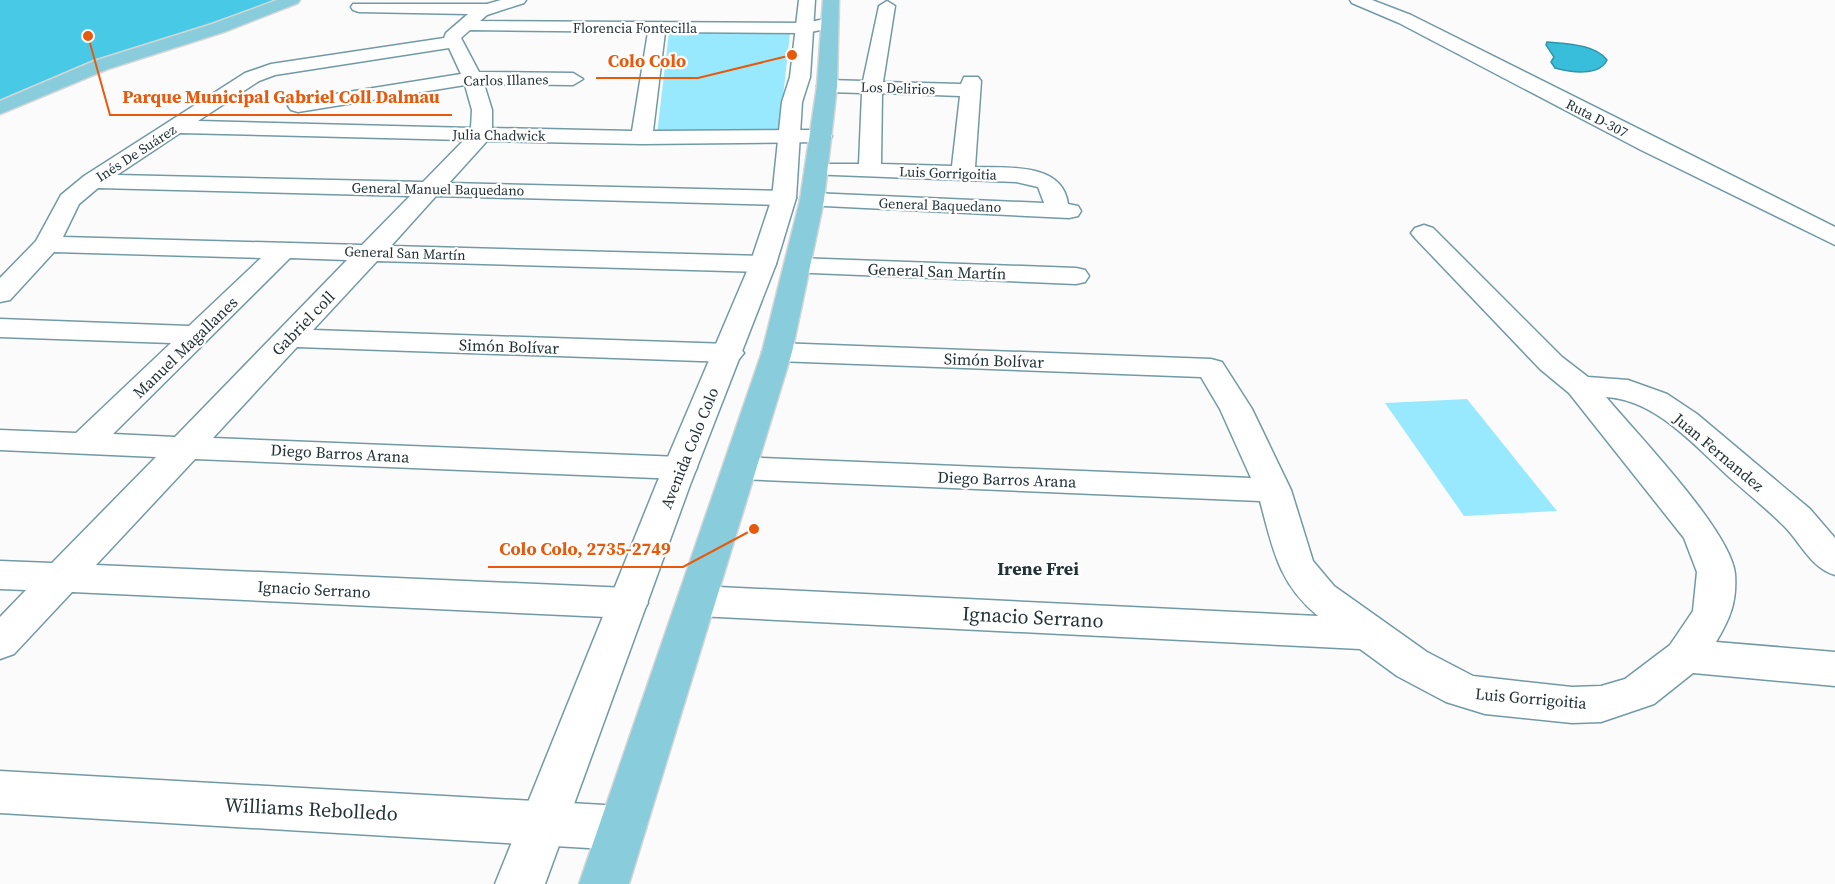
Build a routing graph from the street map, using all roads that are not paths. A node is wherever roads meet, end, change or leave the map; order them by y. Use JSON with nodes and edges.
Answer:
{"nodes":[{"id":1,"x":292,"y":0,"type":"edge"},
{"id":2,"x":518,"y":0,"type":"edge"},
{"id":3,"x":807,"y":0,"type":"edge"},
{"id":4,"x":1358,"y":0,"type":"edge"},
{"id":5,"x":886,"y":6,"type":"dead end"},
{"id":6,"x":359,"y":7,"type":"dead end"},
{"id":7,"x":487,"y":9,"type":"junction"},
{"id":8,"x":822,"y":17,"type":"edge"},
{"id":9,"x":657,"y":28,"type":"junction"},
{"id":10,"x":460,"y":34,"type":"junction"},
{"id":11,"x":472,"y":78,"type":"junction"},
{"id":12,"x":573,"y":79,"type":"dead end"},
{"id":13,"x":827,"y":86,"type":"junction"},
{"id":14,"x":872,"y":87,"type":"junction"},
{"id":15,"x":298,"y":106,"type":"dead end"},
{"id":16,"x":0,"y":108,"type":"edge"},
{"id":17,"x":176,"y":127,"type":"junction"},
{"id":18,"x":481,"y":135,"type":"junction"},
{"id":19,"x":821,"y":136,"type":"junction"},
{"id":20,"x":642,"y":138,"type":"junction"},
{"id":21,"x":788,"y":138,"type":"junction"},
{"id":22,"x":870,"y":170,"type":"junction"},
{"id":23,"x":963,"y":173,"type":"junction"},
{"id":24,"x":92,"y":181,"type":"junction"},
{"id":25,"x":432,"y":189,"type":"junction"},
{"id":26,"x":804,"y":189,"type":"junction"},
{"id":27,"x":1063,"y":210,"type":"joint"},
{"id":28,"x":1425,"y":233,"type":"dead end"},
{"id":29,"x":1835,"y":237,"type":"edge"},
{"id":30,"x":47,"y":244,"type":"junction"},
{"id":31,"x":284,"y":250,"type":"junction"},
{"id":32,"x":371,"y":252,"type":"junction"},
{"id":33,"x":780,"y":265,"type":"junction"},
{"id":34,"x":1076,"y":276,"type":"dead end"},
{"id":35,"x":0,"y":294,"type":"edge"},
{"id":36,"x":0,"y":328,"type":"edge"},
{"id":37,"x":197,"y":335,"type":"junction"},
{"id":38,"x":289,"y":338,"type":"junction"},
{"id":39,"x":777,"y":352,"type":"junction"},
{"id":40,"x":729,"y":353,"type":"junction"},
{"id":41,"x":1211,"y":368,"type":"joint"},
{"id":42,"x":1580,"y":386,"type":"junction"},
{"id":43,"x":0,"y":440,"type":"edge"},
{"id":44,"x":85,"y":444,"type":"junction"},
{"id":45,"x":186,"y":446,"type":"junction"},
{"id":46,"x":680,"y":468,"type":"junction"},
{"id":47,"x":740,"y":468,"type":"junction"},
{"id":48,"x":1274,"y":490,"type":"junction"},
{"id":49,"x":1835,"y":562,"type":"edge"},
{"id":50,"x":0,"y":575,"type":"edge"},
{"id":51,"x":64,"y":577,"type":"junction"},
{"id":52,"x":698,"y":601,"type":"junction"},
{"id":53,"x":628,"y":603,"type":"junction"},
{"id":54,"x":1368,"y":634,"type":"junction"},
{"id":55,"x":0,"y":643,"type":"edge"},
{"id":56,"x":1685,"y":656,"type":"junction"},
{"id":57,"x":1835,"y":669,"type":"edge"},
{"id":58,"x":0,"y":792,"type":"edge"},
{"id":59,"x":544,"y":822,"type":"junction"},
{"id":60,"x":622,"y":828,"type":"junction"},
{"id":61,"x":520,"y":884,"type":"edge"},
{"id":62,"x":604,"y":884,"type":"edge"}],
"edges":[{"from":1,"to":16,"type":"main road"},
{"from":2,"to":7,"type":"street"},
{"from":3,"to":8,"type":"street","name":"Avenida Colo Colo"},
{"from":4,"to":29,"type":"street","name":"Ruta D-307"},
{"from":5,"to":14,"type":"street"},
{"from":6,"to":7,"type":"street"},
{"from":7,"to":10,"type":"street"},
{"from":8,"to":9,"type":"street","name":"Florencia Fontecilla"},
{"from":8,"to":13,"type":"main road","name":"Avenida Colo Colo"},
{"from":8,"to":21,"type":"street","name":"Avenida Colo Colo"},
{"from":9,"to":10,"type":"street","name":"Florencia Fontecilla"},
{"from":9,"to":20,"type":"street"},
{"from":10,"to":11,"type":"street"},
{"from":10,"to":17,"type":"street","name":"Inés De Suárez"},
{"from":11,"to":12,"type":"street","name":"Carlos Illanes"},
{"from":11,"to":15,"type":"street","name":"Carlos Illanes"},
{"from":11,"to":18,"type":"street"},
{"from":13,"to":14,"type":"street","name":"Los Delirios"},
{"from":13,"to":19,"type":"main road","name":"Avenida Colo Colo"},
{"from":14,"to":22,"type":"street"},
{"from":14,"to":23,"type":"street","name":"Los Delirios"},
{"from":17,"to":18,"type":"street","name":"Julia Chadwick"},
{"from":17,"to":24,"type":"street","name":"Inés De Suárez"},
{"from":18,"to":20,"type":"street","name":"Julia Chadwick"},
{"from":18,"to":25,"type":"street","name":"Gabriel coll"},
{"from":19,"to":21,"type":"street","name":"Julia Chadwick"},
{"from":19,"to":26,"type":"main road","name":"Avenida Colo Colo"},
{"from":20,"to":21,"type":"street","name":"Julia Chadwick"},
{"from":21,"to":26,"type":"street","name":"Avenida Colo Colo"},
{"from":22,"to":23,"type":"street","name":"Luis Gorrigoitia"},
{"from":22,"to":26,"type":"street","name":"Luis Gorrigoitia"},
{"from":23,"to":27,"type":"street","name":"Luis Gorrigoitia"},
{"from":24,"to":25,"type":"street","name":"General Manuel Baquedano"},
{"from":24,"to":30,"type":"street","name":"Inés De Suárez"},
{"from":25,"to":26,"type":"street","name":"General Manuel Baquedano"},
{"from":25,"to":32,"type":"street","name":"Gabriel coll"},
{"from":26,"to":27,"type":"street","name":"General Baquedano"},
{"from":26,"to":33,"type":"street","name":"Avenida Colo Colo"},
{"from":28,"to":42,"type":"street","name":"Luis Gorrigoitia"},
{"from":30,"to":31,"type":"street","name":"General San Martín"},
{"from":30,"to":35,"type":"street","name":"Inés De Suárez"},
{"from":31,"to":32,"type":"street","name":"General San Martín"},
{"from":31,"to":37,"type":"street","name":"Manuel Magallanes"},
{"from":32,"to":33,"type":"street","name":"General San Martín"},
{"from":32,"to":38,"type":"street","name":"Gabriel coll"},
{"from":33,"to":34,"type":"street","name":"General San Martín"},
{"from":33,"to":39,"type":"main road","name":"Avenida Colo Colo"},
{"from":33,"to":40,"type":"street","name":"Avenida Colo Colo"},
{"from":36,"to":37,"type":"street"},
{"from":37,"to":44,"type":"street","name":"Manuel Magallanes"},
{"from":38,"to":40,"type":"street","name":"Simón Bolívar"},
{"from":38,"to":45,"type":"street","name":"Gabriel coll"},
{"from":39,"to":41,"type":"street","name":"Simón Bolívar"},
{"from":39,"to":47,"type":"main road","name":"Avenida Colo Colo"},
{"from":40,"to":46,"type":"street","name":"Avenida Colo Colo"},
{"from":41,"to":48,"type":"street","name":"Luis Gorrigoitia"},
{"from":42,"to":49,"type":"street","name":"Juan Fernandez"},
{"from":42,"to":56,"type":"street","name":"Luis Gorrigoitia"},
{"from":43,"to":44,"type":"street","name":"Diego Barros Arana"},
{"from":44,"to":45,"type":"street","name":"Diego Barros Arana"},
{"from":45,"to":46,"type":"street","name":"Diego Barros Arana"},
{"from":45,"to":51,"type":"street","name":"Gabriel coll"},
{"from":46,"to":53,"type":"street","name":"Avenida Colo Colo"},
{"from":47,"to":48,"type":"street","name":"Diego Barros Arana"},
{"from":47,"to":52,"type":"main road","name":"Avenida Colo Colo"},
{"from":48,"to":54,"type":"street","name":"Luis Gorrigoitia"},
{"from":50,"to":51,"type":"street","name":"Ignacio Serrano"},
{"from":51,"to":53,"type":"street","name":"Ignacio Serrano"},
{"from":51,"to":55,"type":"street","name":"Gabriel coll"},
{"from":52,"to":54,"type":"street","name":"Ignacio Serrano"},
{"from":52,"to":60,"type":"main road","name":"Avenida Colo Colo"},
{"from":53,"to":59,"type":"street","name":"Avenida Colo Colo"},
{"from":54,"to":56,"type":"street","name":"Luis Gorrigoitia"},
{"from":56,"to":57,"type":"street"},
{"from":58,"to":59,"type":"street","name":"Williams Rebolledo"},
{"from":59,"to":60,"type":"street","name":"Williams Rebolledo"},
{"from":59,"to":61,"type":"street","name":"Avenida Colo Colo"},
{"from":60,"to":62,"type":"main road","name":"Avenida Colo Colo"}]}
